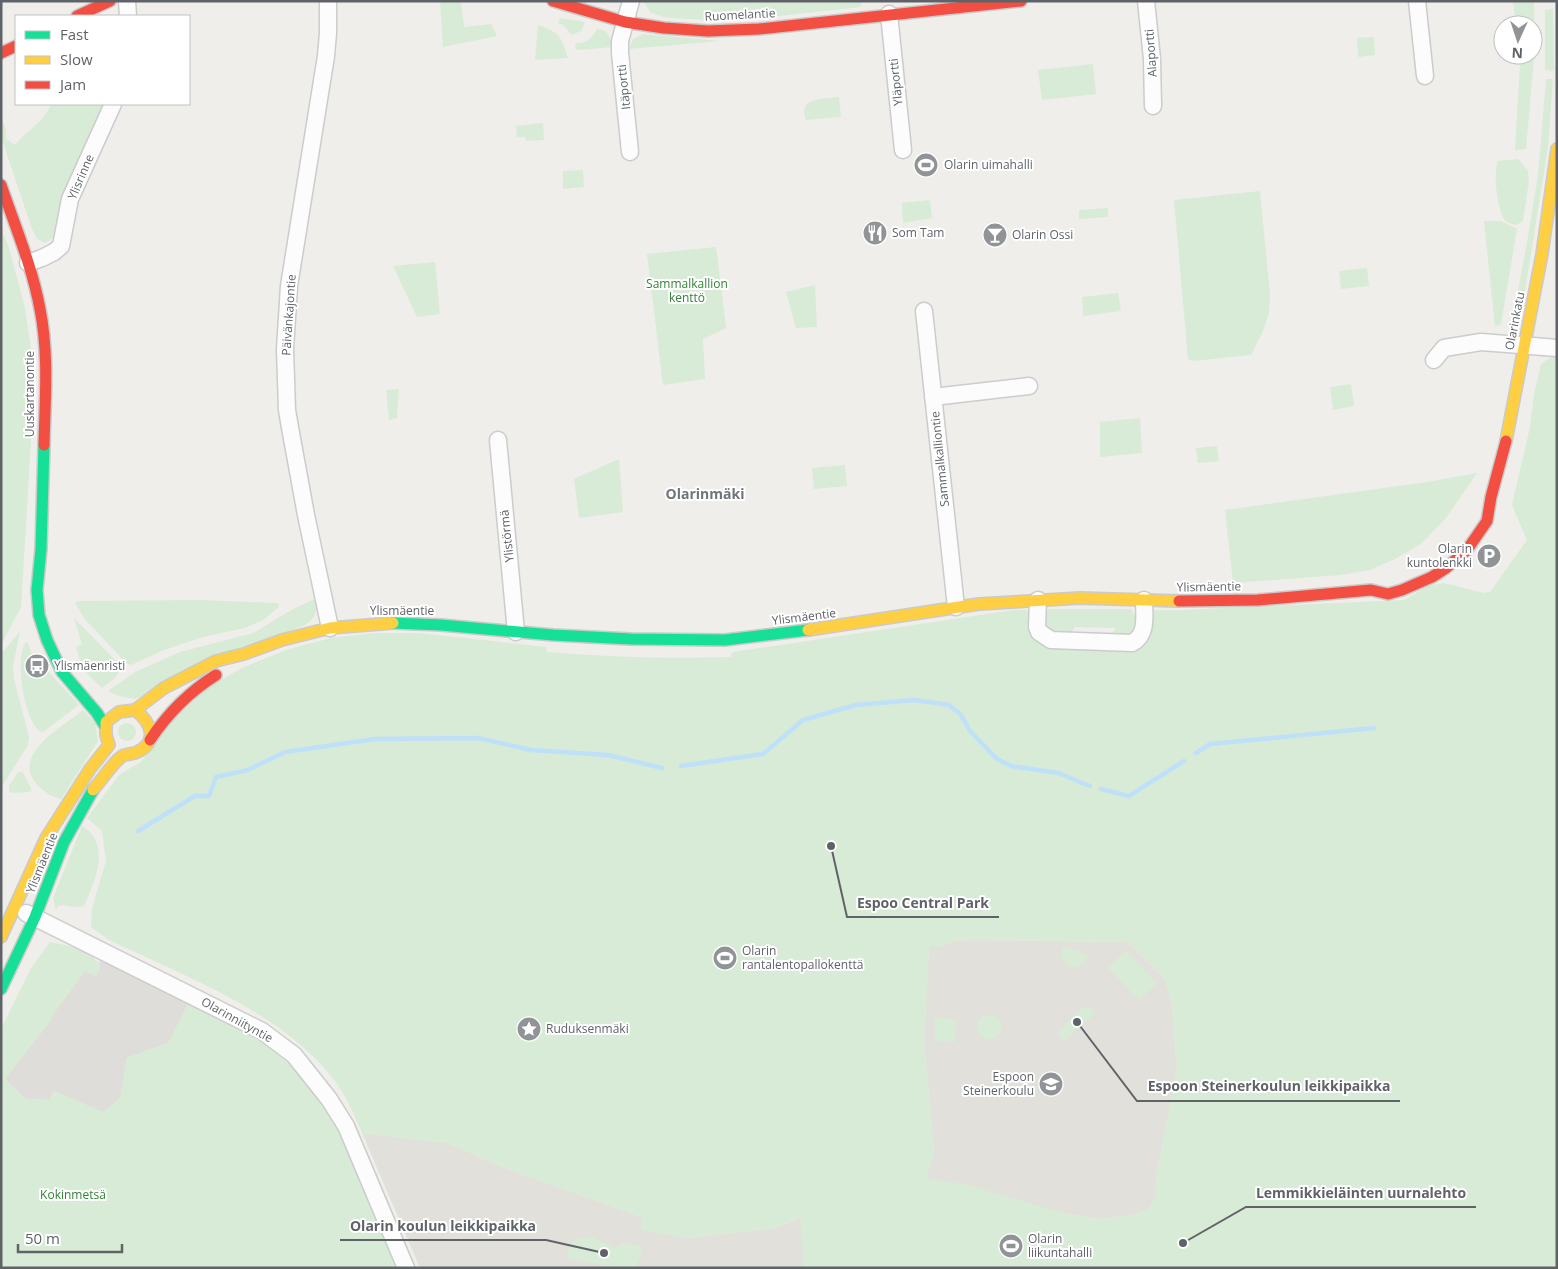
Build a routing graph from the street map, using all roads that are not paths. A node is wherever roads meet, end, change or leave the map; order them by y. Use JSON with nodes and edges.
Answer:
{"nodes":[{"id":1,"x":110,"y":1,"type":"edge"},
{"id":2,"x":127,"y":1,"type":"edge"},
{"id":3,"x":328,"y":1,"type":"edge"},
{"id":4,"x":554,"y":1,"type":"edge"},
{"id":5,"x":631,"y":1,"type":"edge"},
{"id":6,"x":1020,"y":1,"type":"edge"},
{"id":7,"x":1146,"y":1,"type":"edge"},
{"id":8,"x":1417,"y":1,"type":"edge"},
{"id":9,"x":889,"y":14,"type":"junction"},
{"id":10,"x":79,"y":15,"type":"edge"},
{"id":11,"x":128,"y":15,"type":"edge"},
{"id":12,"x":626,"y":22,"type":"junction"},
{"id":13,"x":15,"y":46,"type":"edge"},
{"id":14,"x":1,"y":53,"type":"edge"},
{"id":15,"x":1425,"y":76,"type":"dead end"},
{"id":16,"x":113,"y":105,"type":"edge"},
{"id":17,"x":1153,"y":106,"type":"dead end"},
{"id":18,"x":1557,"y":149,"type":"edge"},
{"id":19,"x":903,"y":150,"type":"dead end"},
{"id":20,"x":630,"y":152,"type":"dead end"},
{"id":21,"x":1,"y":185,"type":"edge"},
{"id":22,"x":28,"y":263,"type":"junction"},
{"id":23,"x":924,"y":311,"type":"dead end"},
{"id":24,"x":1524,"y":345,"type":"junction"},
{"id":25,"x":1557,"y":348,"type":"edge"},
{"id":26,"x":1434,"y":360,"type":"dead end"},
{"id":27,"x":1029,"y":386,"type":"dead end"},
{"id":28,"x":933,"y":397,"type":"junction"},
{"id":29,"x":498,"y":440,"type":"dead end"},
{"id":30,"x":1490,"y":497,"type":"junction"},
{"id":31,"x":1477,"y":511,"type":"dead end"},
{"id":32,"x":41,"y":549,"type":"junction"},
{"id":33,"x":1446,"y":568,"type":"joint"},
{"id":34,"x":1386,"y":582,"type":"dead end"},
{"id":35,"x":1371,"y":590,"type":"junction"},
{"id":36,"x":49,"y":593,"type":"dead end"},
{"id":37,"x":1038,"y":600,"type":"junction"},
{"id":38,"x":1144,"y":600,"type":"junction"},
{"id":39,"x":956,"y":607,"type":"junction"},
{"id":40,"x":330,"y":628,"type":"junction"},
{"id":41,"x":516,"y":632,"type":"junction"},
{"id":42,"x":244,"y":654,"type":"junction"},
{"id":43,"x":111,"y":704,"type":"dead end"},
{"id":44,"x":121,"y":710,"type":"junction"},
{"id":45,"x":135,"y":710,"type":"junction"},
{"id":46,"x":106,"y":726,"type":"junction"},
{"id":47,"x":150,"y":740,"type":"junction"},
{"id":48,"x":109,"y":745,"type":"junction"},
{"id":49,"x":122,"y":755,"type":"junction"},
{"id":50,"x":15,"y":908,"type":"junction"},
{"id":51,"x":35,"y":917,"type":"junction"},
{"id":52,"x":1,"y":937,"type":"edge"},
{"id":53,"x":1,"y":989,"type":"edge"},
{"id":54,"x":406,"y":1268,"type":"edge"}],
"edges":[{"from":1,"to":10,"type":"main road"},
{"from":2,"to":11,"type":"street"},
{"from":3,"to":40,"type":"street","name":"Päivänkajontie"},
{"from":4,"to":12,"type":"main road","name":"Ruomelantie"},
{"from":5,"to":12,"type":"street","name":"Itäportti"},
{"from":6,"to":9,"type":"main road","name":"Ruomelantie"},
{"from":7,"to":17,"type":"street","name":"Alaportti"},
{"from":8,"to":15,"type":"street"},
{"from":9,"to":12,"type":"main road","name":"Ruomelantie"},
{"from":9,"to":19,"type":"street","name":"Yläportti"},
{"from":12,"to":20,"type":"street","name":"Itäportti"},
{"from":13,"to":14,"type":"main road"},
{"from":16,"to":22,"type":"street","name":"Ylisrinne"},
{"from":18,"to":24,"type":"main road","name":"Olarinkatu"},
{"from":21,"to":22,"type":"main road","name":"Uuskartanontie"},
{"from":22,"to":32,"type":"main road","name":"Uuskartanontie"},
{"from":23,"to":28,"type":"street","name":"Sammalkalliontie"},
{"from":24,"to":25,"type":"street"},
{"from":24,"to":26,"type":"street"},
{"from":24,"to":30,"type":"main road","name":"Olarinkatu"},
{"from":27,"to":28,"type":"street"},
{"from":28,"to":39,"type":"street","name":"Sammalkalliontie"},
{"from":29,"to":41,"type":"street","name":"Ylistörmä"},
{"from":30,"to":31,"type":"main road","name":"Olarinkatu"},
{"from":30,"to":33,"type":"main road","name":"Olarinkatu"},
{"from":32,"to":36,"type":"main road","name":"Uuskartanontie"},
{"from":32,"to":46,"type":"main road","name":"Uuskartanontie"},
{"from":33,"to":35,"type":"main road","name":"Ylismäentie"},
{"from":34,"to":35,"type":"main road","name":"Ylismäentie"},
{"from":35,"to":38,"type":"main road","name":"Ylismäentie"},
{"from":37,"to":38,"type":"main road","name":"Ylismäentie"},
{"from":37,"to":38,"type":"street"},
{"from":37,"to":39,"type":"main road","name":"Ylismäentie"},
{"from":39,"to":41,"type":"main road","name":"Ylismäentie"},
{"from":40,"to":41,"type":"main road","name":"Ylismäentie"},
{"from":40,"to":42,"type":"main road","name":"Ylismäentie"},
{"from":42,"to":45,"type":"main road","name":"Ylismäentie"},
{"from":42,"to":47,"type":"main road","name":"Ylismäentie"},
{"from":43,"to":44,"type":"main road"},
{"from":44,"to":45,"type":"main road"},
{"from":44,"to":46,"type":"main road"},
{"from":45,"to":47,"type":"main road"},
{"from":46,"to":48,"type":"main road"},
{"from":47,"to":49,"type":"main road"},
{"from":48,"to":49,"type":"main road"},
{"from":48,"to":50,"type":"main road","name":"Ylismäentie"},
{"from":49,"to":51,"type":"main road","name":"Ylismäentie"},
{"from":50,"to":51,"type":"street","name":"Olarinniityntie"},
{"from":50,"to":52,"type":"main road","name":"Ylismäentie"},
{"from":51,"to":53,"type":"main road","name":"Ylismäentie"},
{"from":51,"to":54,"type":"street","name":"Olarinniityntie"}]}
